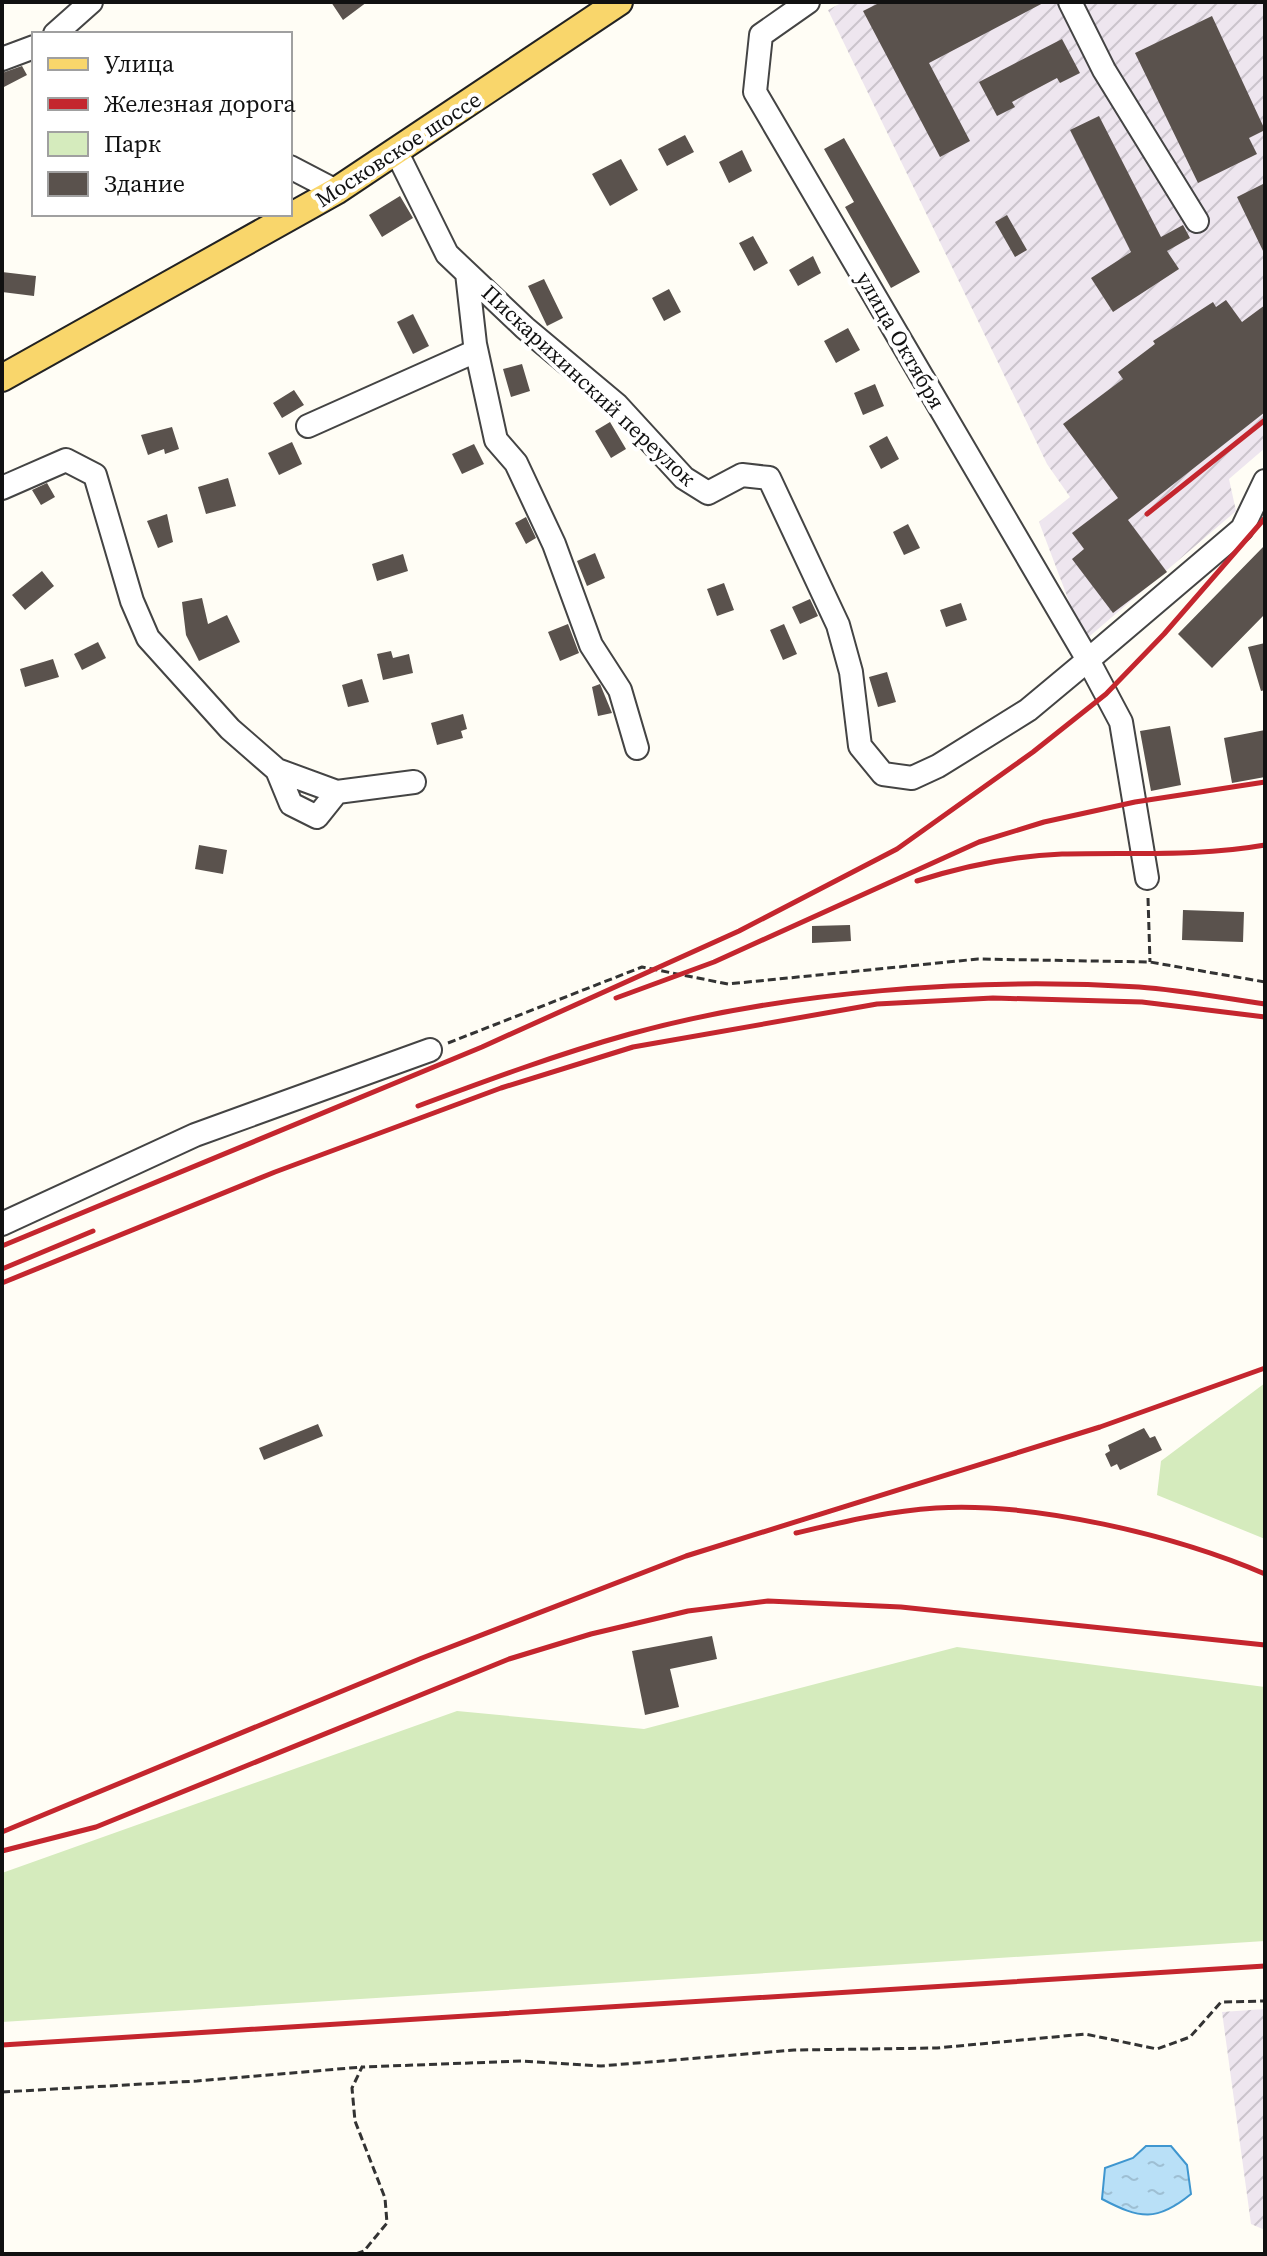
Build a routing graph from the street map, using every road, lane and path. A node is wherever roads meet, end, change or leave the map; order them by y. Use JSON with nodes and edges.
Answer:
{"nodes":[{"id":1,"x":91,"y":2,"type":"edge"},
{"id":2,"x":619,"y":2,"type":"edge"},
{"id":3,"x":808,"y":2,"type":"edge"},
{"id":4,"x":1070,"y":2,"type":"edge"},
{"id":5,"x":57,"y":32,"type":"edge"},
{"id":6,"x":32,"y":48,"type":"edge"},
{"id":7,"x":2,"y":59,"type":"edge"},
{"id":8,"x":397,"y":153,"type":"junction"},
{"id":9,"x":292,"y":168,"type":"edge"},
{"id":10,"x":336,"y":191,"type":"junction"},
{"id":11,"x":291,"y":216,"type":"edge"},
{"id":12,"x":292,"y":216,"type":"edge"},
{"id":13,"x":1197,"y":221,"type":"dead end"},
{"id":14,"x":467,"y":273,"type":"junction"},
{"id":15,"x":476,"y":351,"type":"junction"},
{"id":16,"x":2,"y":378,"type":"edge"},
{"id":17,"x":308,"y":426,"type":"dead end"},
{"id":18,"x":1265,"y":481,"type":"edge"},
{"id":19,"x":2,"y":488,"type":"edge"},
{"id":20,"x":1088,"y":660,"type":"junction"},
{"id":21,"x":637,"y":748,"type":"dead end"},
{"id":22,"x":414,"y":782,"type":"dead end"},
{"id":23,"x":1147,"y":878,"type":"joint"},
{"id":24,"x":1150,"y":962,"type":"junction"},
{"id":25,"x":1265,"y":982,"type":"edge"},
{"id":26,"x":430,"y":1050,"type":"joint"},
{"id":27,"x":2,"y":1224,"type":"edge"},
{"id":28,"x":1265,"y":2001,"type":"edge"},
{"id":29,"x":362,"y":2067,"type":"junction"},
{"id":30,"x":2,"y":2092,"type":"edge"},
{"id":31,"x":356,"y":2254,"type":"edge"}],
"edges":[{"from":1,"to":5,"type":"street"},
{"from":2,"to":8,"type":"main road","name":"Московское шоссе"},
{"from":3,"to":20,"type":"street","name":"улица Октября"},
{"from":4,"to":13,"type":"street"},
{"from":6,"to":7,"type":"street"},
{"from":8,"to":10,"type":"main road","name":"Московское шоссе"},
{"from":8,"to":14,"type":"street","name":"Пискарихинский переулок"},
{"from":9,"to":10,"type":"street"},
{"from":10,"to":12,"type":"main road","name":"Московское шоссе"},
{"from":11,"to":16,"type":"main road","name":"Московское шоссе"},
{"from":14,"to":15,"type":"street","name":"Пискарихинский переулок"},
{"from":14,"to":20,"type":"street","name":"Пискарихинский переулок"},
{"from":15,"to":17,"type":"street"},
{"from":15,"to":21,"type":"street","name":"Пискарихинский переулок"},
{"from":18,"to":20,"type":"street"},
{"from":19,"to":22,"type":"street"},
{"from":20,"to":23,"type":"street","name":"улица Октября"},
{"from":23,"to":24,"type":"path"},
{"from":24,"to":25,"type":"path"},
{"from":24,"to":26,"type":"path"},
{"from":26,"to":27,"type":"street"},
{"from":28,"to":29,"type":"path"},
{"from":29,"to":30,"type":"path"},
{"from":29,"to":31,"type":"path"}]}
